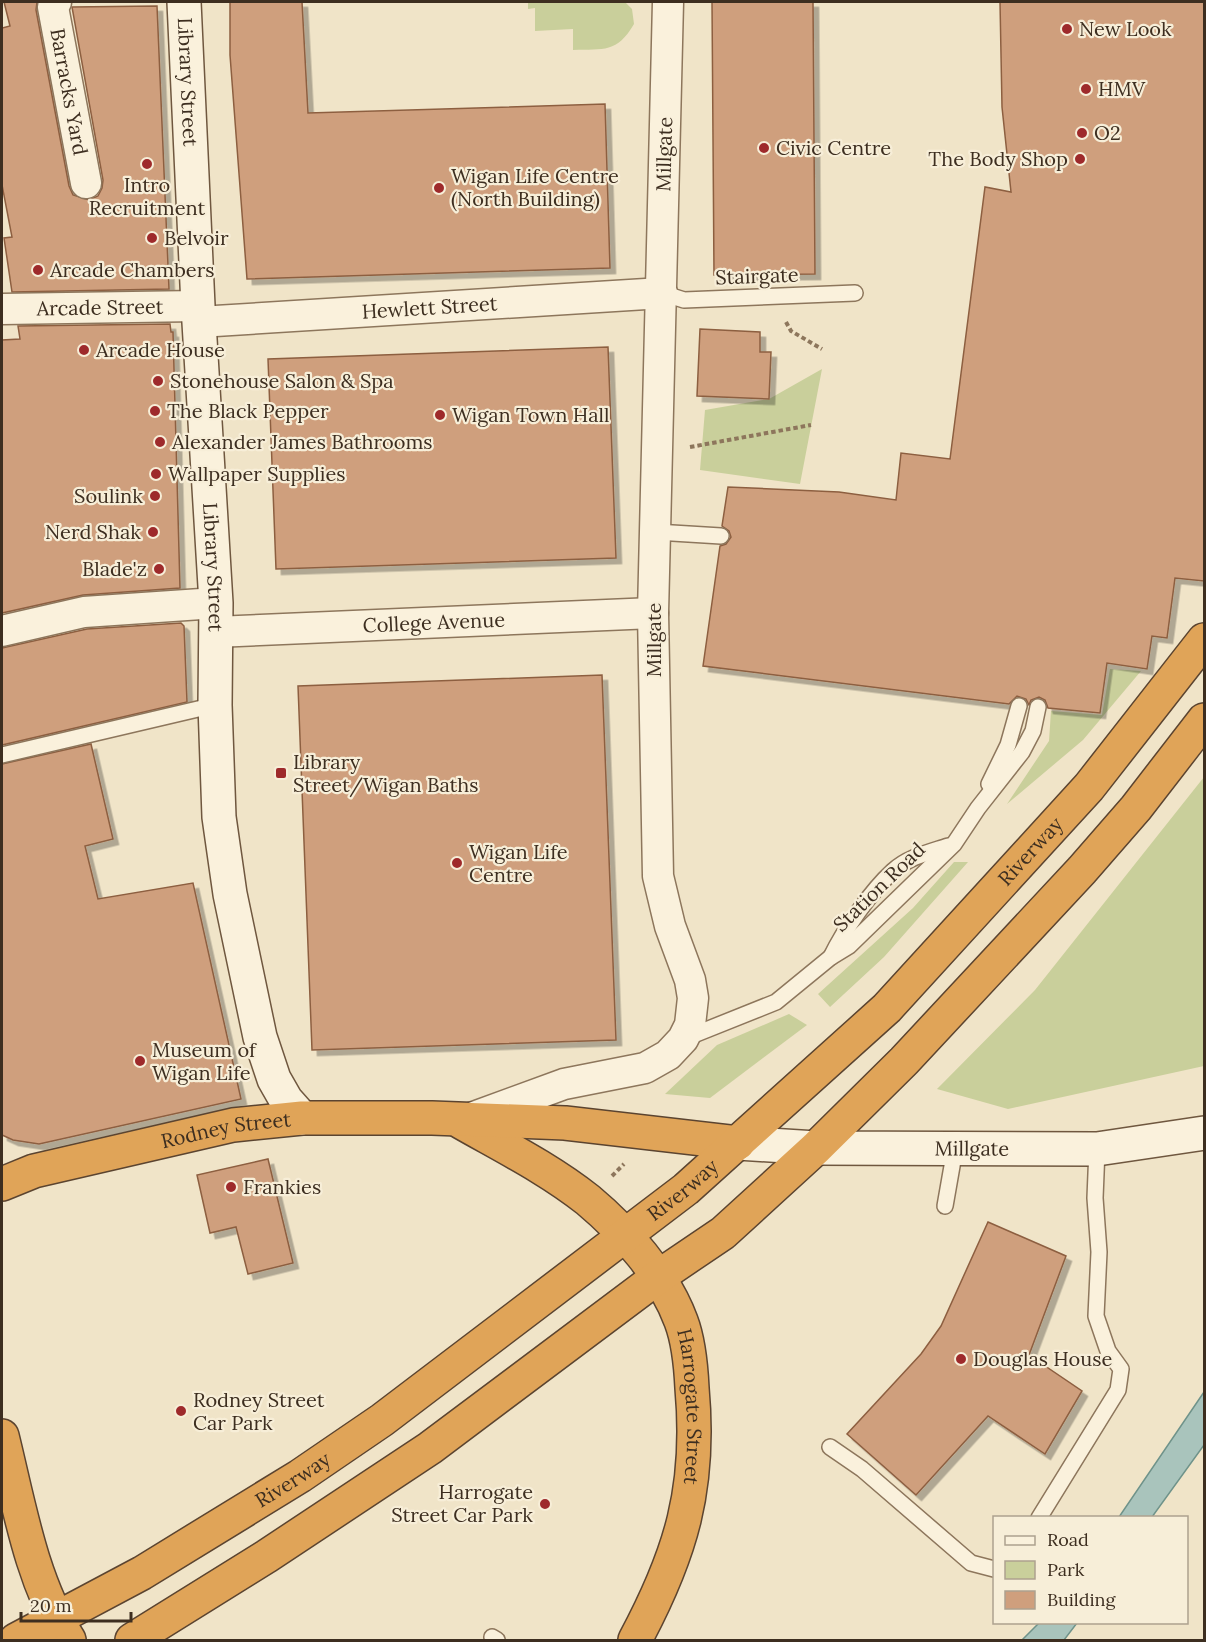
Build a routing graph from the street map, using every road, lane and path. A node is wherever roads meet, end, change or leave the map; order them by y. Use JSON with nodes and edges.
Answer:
{"nodes":[{"id":1,"x":56,"y":2,"type":"edge"},
{"id":2,"x":184,"y":2,"type":"edge"},
{"id":3,"x":668,"y":2,"type":"edge"},
{"id":4,"x":86,"y":183,"type":"dead end"},
{"id":5,"x":662,"y":293,"type":"junction"},
{"id":6,"x":855,"y":293,"type":"dead end"},
{"id":7,"x":2,"y":309,"type":"edge"},
{"id":8,"x":198,"y":314,"type":"junction"},
{"id":9,"x":811,"y":425,"type":"dead end"},
{"id":10,"x":658,"y":453,"type":"junction"},
{"id":11,"x":656,"y":532,"type":"junction"},
{"id":12,"x":721,"y":536,"type":"dead end"},
{"id":13,"x":653,"y":613,"type":"junction"},
{"id":14,"x":216,"y":617,"type":"junction"},
{"id":15,"x":2,"y":631,"type":"edge"},
{"id":16,"x":1204,"y":640,"type":"edge"},
{"id":17,"x":215,"y":705,"type":"junction"},
{"id":18,"x":1019,"y":706,"type":"dead end"},
{"id":19,"x":1038,"y":707,"type":"dead end"},
{"id":20,"x":1204,"y":720,"type":"edge"},
{"id":21,"x":2,"y":755,"type":"edge"},
{"id":22,"x":978,"y":808,"type":"junction"},
{"id":23,"x":954,"y":844,"type":"junction"},
{"id":24,"x":831,"y":957,"type":"junction"},
{"id":25,"x":683,"y":1039,"type":"junction"},
{"id":26,"x":302,"y":1118,"type":"junction"},
{"id":27,"x":462,"y":1119,"type":"junction"},
{"id":28,"x":1204,"y":1132,"type":"edge"},
{"id":29,"x":738,"y":1143,"type":"junction"},
{"id":30,"x":816,"y":1148,"type":"junction"},
{"id":31,"x":955,"y":1149,"type":"junction"},
{"id":32,"x":1097,"y":1149,"type":"junction"},
{"id":33,"x":2,"y":1184,"type":"edge"},
{"id":34,"x":945,"y":1206,"type":"dead end"},
{"id":35,"x":625,"y":1237,"type":"junction"},
{"id":36,"x":658,"y":1277,"type":"junction"},
{"id":37,"x":2,"y":1436,"type":"edge"},
{"id":38,"x":830,"y":1447,"type":"dead end"},
{"id":39,"x":1040,"y":1516,"type":"edge"},
{"id":40,"x":993,"y":1569,"type":"edge"},
{"id":41,"x":63,"y":1630,"type":"edge"},
{"id":42,"x":637,"y":1640,"type":"edge"},
{"id":43,"x":16,"y":1641,"type":"edge"},
{"id":44,"x":132,"y":1641,"type":"edge"}],
"edges":[{"from":1,"to":4,"type":"street","name":"Barracks Yard"},
{"from":2,"to":8,"type":"street","name":"Library Street"},
{"from":3,"to":5,"type":"street","name":"Millgate"},
{"from":5,"to":6,"type":"lane","name":"Stairgate"},
{"from":5,"to":8,"type":"street","name":"Hewlett Street"},
{"from":5,"to":10,"type":"street","name":"Millgate"},
{"from":7,"to":8,"type":"street","name":"Arcade Street"},
{"from":8,"to":14,"type":"street","name":"Library Street"},
{"from":9,"to":10,"type":"path"},
{"from":10,"to":11,"type":"street","name":"Millgate"},
{"from":11,"to":12,"type":"lane"},
{"from":11,"to":13,"type":"street","name":"Millgate"},
{"from":13,"to":14,"type":"street","name":"College Avenue"},
{"from":13,"to":25,"type":"street","name":"Millgate"},
{"from":14,"to":15,"type":"street","name":"College Avenue"},
{"from":14,"to":17,"type":"street","name":"Library Street"},
{"from":16,"to":29,"type":"highway","name":"Riverway"},
{"from":17,"to":21,"type":"lane"},
{"from":17,"to":26,"type":"street","name":"Library Street"},
{"from":18,"to":22,"type":"lane","name":"Station Road"},
{"from":19,"to":22,"type":"lane","name":"Station Road"},
{"from":20,"to":30,"type":"highway"},
{"from":22,"to":23,"type":"lane","name":"Station Road"},
{"from":23,"to":24,"type":"lane","name":"Station Road"},
{"from":23,"to":24,"type":"lane","name":"Station Road"},
{"from":24,"to":25,"type":"lane","name":"Station Road"},
{"from":25,"to":27,"type":"street"},
{"from":26,"to":27,"type":"highway","name":"Rodney Street"},
{"from":26,"to":33,"type":"highway","name":"Rodney Street"},
{"from":27,"to":29,"type":"highway","name":"Rodney Street"},
{"from":27,"to":35,"type":"highway"},
{"from":28,"to":32,"type":"street","name":"Millgate"},
{"from":29,"to":30,"type":"street","name":"Millgate"},
{"from":29,"to":35,"type":"highway","name":"Riverway"},
{"from":30,"to":31,"type":"street","name":"Millgate"},
{"from":30,"to":36,"type":"highway"},
{"from":31,"to":32,"type":"street","name":"Millgate"},
{"from":31,"to":34,"type":"lane"},
{"from":32,"to":39,"type":"lane"},
{"from":35,"to":36,"type":"highway"},
{"from":35,"to":41,"type":"highway","name":"Riverway"},
{"from":36,"to":42,"type":"highway","name":"Harrogate Street"},
{"from":36,"to":44,"type":"highway"},
{"from":37,"to":41,"type":"highway"},
{"from":38,"to":40,"type":"lane"},
{"from":41,"to":43,"type":"highway","name":"Riverway"}]}
